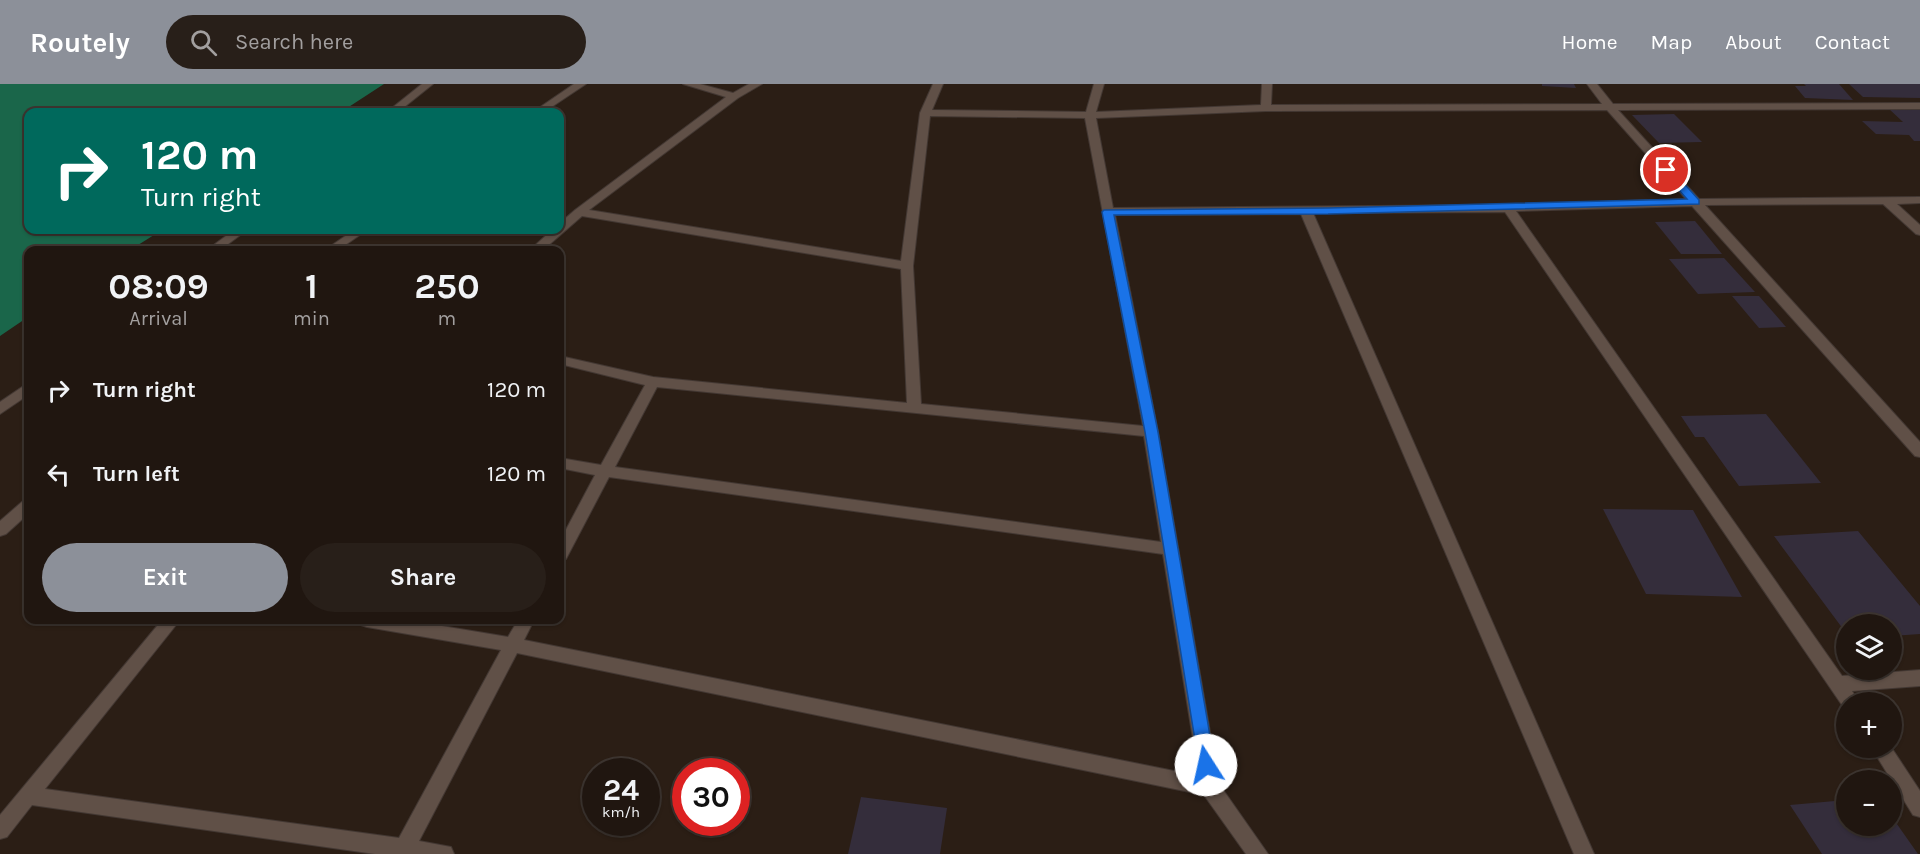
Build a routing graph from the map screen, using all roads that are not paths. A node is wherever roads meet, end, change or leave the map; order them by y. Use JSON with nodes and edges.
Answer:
{"nodes":[{"id":1,"x":428,"y":84,"type":"edge"},
{"id":2,"x":581,"y":84,"type":"edge"},
{"id":3,"x":688,"y":84,"type":"edge"},
{"id":4,"x":757,"y":84,"type":"edge"},
{"id":5,"x":938,"y":84,"type":"edge"},
{"id":6,"x":1099,"y":84,"type":"edge"},
{"id":7,"x":1267,"y":84,"type":"edge"},
{"id":8,"x":1592,"y":84,"type":"edge"},
{"id":9,"x":734,"y":96,"type":"junction"},
{"id":10,"x":1609,"y":106,"type":"junction"},
{"id":11,"x":1920,"y":106,"type":"edge"},
{"id":12,"x":397,"y":108,"type":"edge"},
{"id":13,"x":544,"y":108,"type":"edge"},
{"id":14,"x":1266,"y":108,"type":"junction"},
{"id":15,"x":925,"y":113,"type":"junction"},
{"id":16,"x":1090,"y":115,"type":"junction"},
{"id":17,"x":1886,"y":200,"type":"junction"},
{"id":18,"x":1920,"y":200,"type":"edge"},
{"id":19,"x":1695,"y":202,"type":"junction"},
{"id":20,"x":1508,"y":208,"type":"junction"},
{"id":21,"x":1306,"y":211,"type":"junction"},
{"id":22,"x":579,"y":212,"type":"junction"},
{"id":23,"x":1108,"y":212,"type":"junction"},
{"id":24,"x":564,"y":225,"type":"edge"},
{"id":25,"x":1920,"y":231,"type":"edge"},
{"id":26,"x":235,"y":234,"type":"edge"},
{"id":27,"x":355,"y":234,"type":"edge"},
{"id":28,"x":554,"y":234,"type":"edge"},
{"id":29,"x":219,"y":246,"type":"edge"},
{"id":30,"x":337,"y":246,"type":"edge"},
{"id":31,"x":540,"y":246,"type":"edge"},
{"id":32,"x":907,"y":266,"type":"junction"},
{"id":33,"x":564,"y":361,"type":"edge"},
{"id":34,"x":653,"y":382,"type":"junction"},
{"id":35,"x":24,"y":391,"type":"edge"},
{"id":36,"x":914,"y":407,"type":"junction"},
{"id":37,"x":0,"y":409,"type":"edge"},
{"id":38,"x":1151,"y":432,"type":"junction"},
{"id":39,"x":1920,"y":452,"type":"edge"},
{"id":40,"x":564,"y":464,"type":"edge"},
{"id":41,"x":603,"y":471,"type":"junction"},
{"id":42,"x":24,"y":509,"type":"edge"},
{"id":43,"x":0,"y":530,"type":"edge"},
{"id":44,"x":564,"y":547,"type":"edge"},
{"id":45,"x":1170,"y":549,"type":"junction"},
{"id":46,"x":169,"y":624,"type":"edge"},
{"id":47,"x":390,"y":624,"type":"edge"},
{"id":48,"x":524,"y":624,"type":"edge"},
{"id":49,"x":513,"y":645,"type":"junction"},
{"id":50,"x":1920,"y":678,"type":"edge"},
{"id":51,"x":1838,"y":684,"type":"junction"},
{"id":52,"x":1843,"y":692,"type":"edge"},
{"id":53,"x":1887,"y":758,"type":"edge"},
{"id":54,"x":1210,"y":787,"type":"junction"},
{"id":55,"x":30,"y":796,"type":"junction"},
{"id":56,"x":1920,"y":807,"type":"edge"},
{"id":57,"x":0,"y":830,"type":"edge"},
{"id":58,"x":402,"y":851,"type":"edge"},
{"id":59,"x":444,"y":854,"type":"edge"},
{"id":60,"x":1258,"y":854,"type":"edge"},
{"id":61,"x":1584,"y":854,"type":"edge"}],
"edges":[{"from":1,"to":12,"type":"street"},
{"from":2,"to":13,"type":"street"},
{"from":3,"to":9,"type":"street"},
{"from":4,"to":9,"type":"street"},
{"from":5,"to":15,"type":"street"},
{"from":6,"to":16,"type":"street"},
{"from":7,"to":14,"type":"street"},
{"from":8,"to":10,"type":"street"},
{"from":9,"to":22,"type":"street"},
{"from":10,"to":11,"type":"street"},
{"from":10,"to":14,"type":"street"},
{"from":10,"to":19,"type":"street"},
{"from":14,"to":16,"type":"street"},
{"from":15,"to":16,"type":"street"},
{"from":15,"to":32,"type":"street"},
{"from":16,"to":23,"type":"street"},
{"from":17,"to":18,"type":"street"},
{"from":17,"to":19,"type":"street"},
{"from":17,"to":25,"type":"street"},
{"from":19,"to":20,"type":"street"},
{"from":19,"to":39,"type":"street"},
{"from":20,"to":21,"type":"street"},
{"from":20,"to":51,"type":"street"},
{"from":21,"to":23,"type":"street"},
{"from":21,"to":61,"type":"street"},
{"from":22,"to":24,"type":"street"},
{"from":22,"to":32,"type":"street"},
{"from":23,"to":38,"type":"street"},
{"from":26,"to":29,"type":"street"},
{"from":27,"to":30,"type":"street"},
{"from":28,"to":31,"type":"street"},
{"from":32,"to":36,"type":"street"},
{"from":33,"to":34,"type":"street"},
{"from":34,"to":36,"type":"street"},
{"from":34,"to":41,"type":"street"},
{"from":35,"to":37,"type":"street"},
{"from":36,"to":38,"type":"street"},
{"from":38,"to":45,"type":"street"},
{"from":40,"to":41,"type":"street"},
{"from":41,"to":44,"type":"street"},
{"from":41,"to":45,"type":"street"},
{"from":42,"to":43,"type":"street"},
{"from":45,"to":54,"type":"street"},
{"from":46,"to":55,"type":"street"},
{"from":47,"to":49,"type":"street"},
{"from":48,"to":49,"type":"street"},
{"from":49,"to":54,"type":"street"},
{"from":49,"to":58,"type":"street"},
{"from":50,"to":51,"type":"street"},
{"from":51,"to":52,"type":"street"},
{"from":53,"to":56,"type":"street"},
{"from":54,"to":60,"type":"street"},
{"from":55,"to":57,"type":"street"},
{"from":55,"to":58,"type":"street"},
{"from":58,"to":59,"type":"street"}]}
